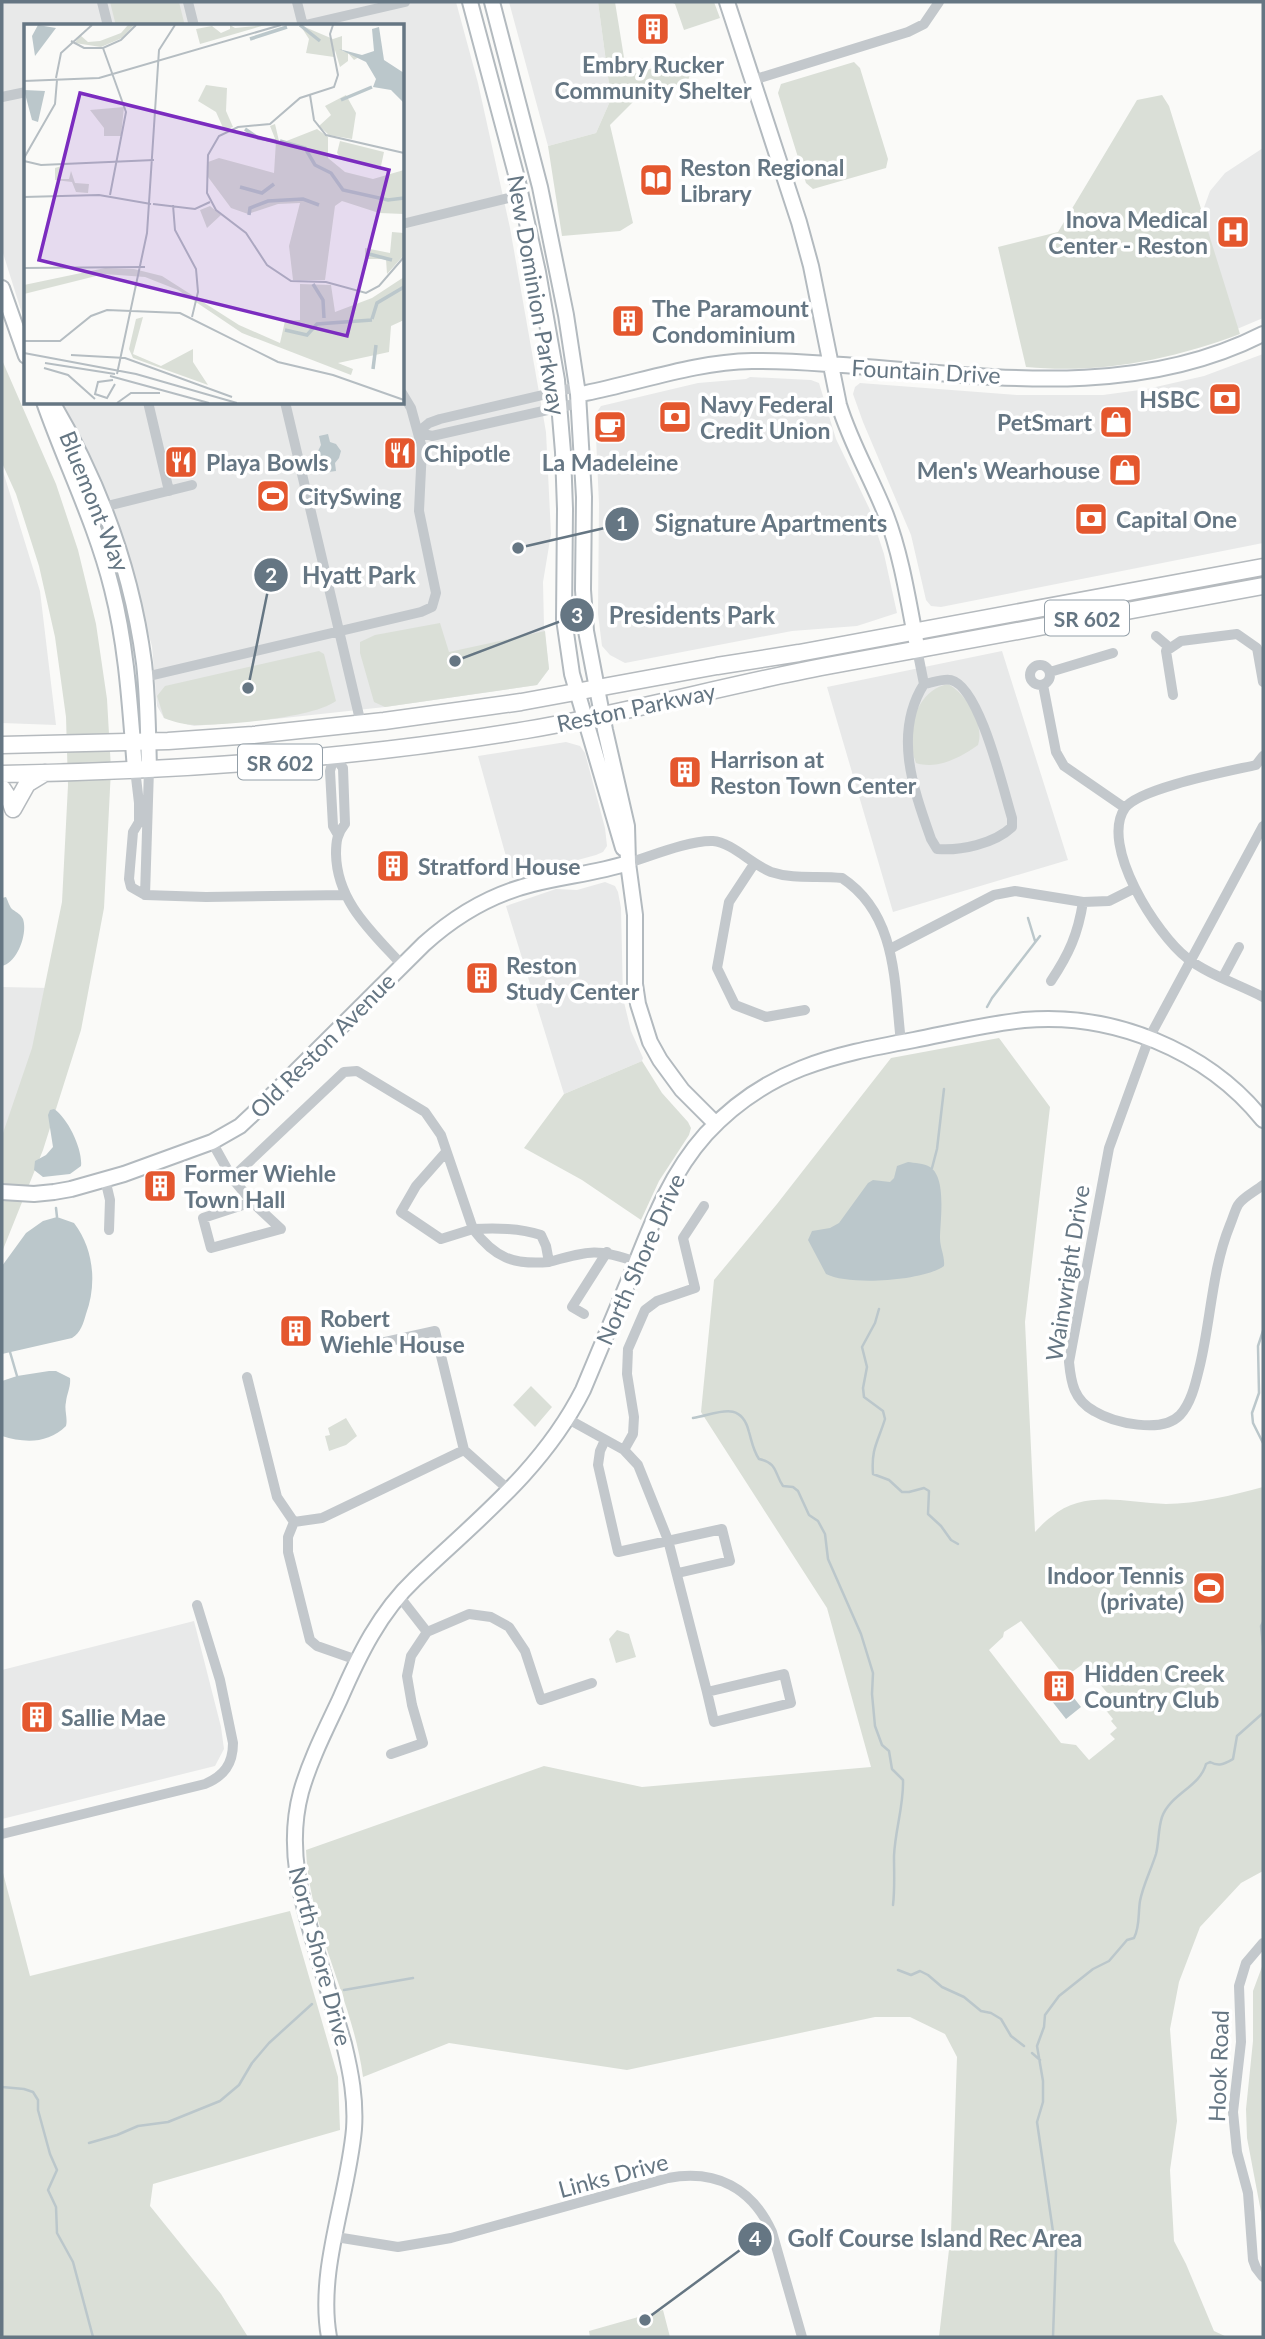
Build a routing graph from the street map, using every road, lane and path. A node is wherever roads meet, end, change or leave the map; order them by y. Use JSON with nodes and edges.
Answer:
{"nodes":[{"id":1,"x":102,"y":2,"type":"edge"},
{"id":2,"x":188,"y":2,"type":"edge"},
{"id":3,"x":297,"y":2,"type":"edge"},
{"id":4,"x":405,"y":2,"type":"edge"},
{"id":5,"x":470,"y":2,"type":"edge"},
{"id":6,"x":492,"y":2,"type":"edge"},
{"id":7,"x":727,"y":2,"type":"edge"},
{"id":8,"x":939,"y":2,"type":"edge"},
{"id":9,"x":108,"y":24,"type":"edge"},
{"id":10,"x":194,"y":24,"type":"edge"},
{"id":11,"x":302,"y":24,"type":"edge"},
{"id":12,"x":311,"y":24,"type":"edge"},
{"id":13,"x":753,"y":80,"type":"junction"},
{"id":14,"x":24,"y":92,"type":"edge"},
{"id":15,"x":2,"y":97,"type":"edge"},
{"id":16,"x":521,"y":195,"type":"junction"},
{"id":17,"x":404,"y":224,"type":"edge"},
{"id":18,"x":2,"y":288,"type":"edge"},
{"id":19,"x":19,"y":318,"type":"edge"},
{"id":20,"x":1263,"y":334,"type":"edge"},
{"id":21,"x":24,"y":345,"type":"edge"},
{"id":22,"x":831,"y":366,"type":"junction"},
{"id":23,"x":558,"y":391,"type":"junction"},
{"id":24,"x":580,"y":394,"type":"junction"},
{"id":25,"x":404,"y":396,"type":"edge"},
{"id":26,"x":45,"y":404,"type":"edge"},
{"id":27,"x":53,"y":404,"type":"edge"},
{"id":28,"x":148,"y":404,"type":"edge"},
{"id":29,"x":285,"y":404,"type":"edge"},
{"id":30,"x":559,"y":407,"type":"junction"},
{"id":31,"x":418,"y":432,"type":"junction"},
{"id":32,"x":192,"y":485,"type":"dead end"},
{"id":33,"x":169,"y":491,"type":"junction"},
{"id":34,"x":103,"y":507,"type":"junction"},
{"id":35,"x":89,"y":513,"type":"junction"},
{"id":36,"x":1263,"y":567,"type":"edge"},
{"id":37,"x":1263,"y":586,"type":"edge"},
{"id":38,"x":338,"y":631,"type":"junction"},
{"id":39,"x":914,"y":632,"type":"junction"},
{"id":40,"x":1156,"y":636,"type":"dead end"},
{"id":41,"x":1170,"y":648,"type":"junction"},
{"id":42,"x":917,"y":649,"type":"junction"},
{"id":43,"x":1113,"y":653,"type":"dead end"},
{"id":44,"x":1050,"y":672,"type":"junction"},
{"id":45,"x":145,"y":677,"type":"junction"},
{"id":46,"x":1263,"y":682,"type":"edge"},
{"id":47,"x":924,"y":684,"type":"junction"},
{"id":48,"x":1043,"y":685,"type":"junction"},
{"id":49,"x":596,"y":688,"type":"junction"},
{"id":50,"x":576,"y":691,"type":"junction"},
{"id":51,"x":1173,"y":695,"type":"dead end"},
{"id":52,"x":602,"y":715,"type":"junction"},
{"id":53,"x":584,"y":719,"type":"junction"},
{"id":54,"x":360,"y":724,"type":"junction"},
{"id":55,"x":140,"y":742,"type":"junction"},
{"id":56,"x":2,"y":745,"type":"edge"},
{"id":57,"x":334,"y":756,"type":"junction"},
{"id":58,"x":1263,"y":756,"type":"edge"},
{"id":59,"x":142,"y":769,"type":"junction"},
{"id":60,"x":51,"y":772,"type":"junction"},
{"id":61,"x":2,"y":774,"type":"edge"},
{"id":62,"x":2,"y":788,"type":"edge"},
{"id":63,"x":1125,"y":808,"type":"junction"},
{"id":64,"x":1263,"y":826,"type":"edge"},
{"id":65,"x":628,"y":863,"type":"junction"},
{"id":66,"x":754,"y":864,"type":"junction"},
{"id":67,"x":1135,"y":887,"type":"junction"},
{"id":68,"x":145,"y":895,"type":"junction"},
{"id":69,"x":345,"y":895,"type":"junction"},
{"id":70,"x":1083,"y":902,"type":"junction"},
{"id":71,"x":1239,"y":947,"type":"dead end"},
{"id":72,"x":890,"y":948,"type":"junction"},
{"id":73,"x":1191,"y":961,"type":"junction"},
{"id":74,"x":402,"y":965,"type":"junction"},
{"id":75,"x":1223,"y":977,"type":"junction"},
{"id":76,"x":1051,"y":981,"type":"dead end"},
{"id":77,"x":1263,"y":997,"type":"edge"},
{"id":78,"x":805,"y":1010,"type":"dead end"},
{"id":79,"x":1149,"y":1038,"type":"junction"},
{"id":80,"x":901,"y":1042,"type":"junction"},
{"id":81,"x":1263,"y":1120,"type":"edge"},
{"id":82,"x":716,"y":1124,"type":"junction"},
{"id":83,"x":212,"y":1142,"type":"junction"},
{"id":84,"x":446,"y":1152,"type":"junction"},
{"id":85,"x":232,"y":1178,"type":"junction"},
{"id":86,"x":105,"y":1179,"type":"junction"},
{"id":87,"x":1263,"y":1185,"type":"edge"},
{"id":88,"x":2,"y":1192,"type":"edge"},
{"id":89,"x":252,"y":1202,"type":"junction"},
{"id":90,"x":704,"y":1206,"type":"dead end"},
{"id":91,"x":473,"y":1229,"type":"junction"},
{"id":92,"x":109,"y":1230,"type":"dead end"},
{"id":93,"x":607,"y":1252,"type":"junction"},
{"id":94,"x":549,"y":1262,"type":"junction"},
{"id":95,"x":636,"y":1262,"type":"junction"},
{"id":96,"x":583,"y":1314,"type":"dead end"},
{"id":97,"x":358,"y":1348,"type":"dead end"},
{"id":98,"x":247,"y":1377,"type":"dead end"},
{"id":99,"x":568,"y":1419,"type":"junction"},
{"id":100,"x":605,"y":1440,"type":"junction"},
{"id":101,"x":464,"y":1450,"type":"junction"},
{"id":102,"x":624,"y":1450,"type":"junction"},
{"id":103,"x":509,"y":1490,"type":"junction"},
{"id":104,"x":294,"y":1522,"type":"junction"},
{"id":105,"x":668,"y":1540,"type":"junction"},
{"id":106,"x":678,"y":1573,"type":"junction"},
{"id":107,"x":399,"y":1596,"type":"junction"},
{"id":108,"x":197,"y":1605,"type":"dead end"},
{"id":109,"x":427,"y":1632,"type":"junction"},
{"id":110,"x":357,"y":1660,"type":"junction"},
{"id":111,"x":592,"y":1683,"type":"dead end"},
{"id":112,"x":707,"y":1692,"type":"junction"},
{"id":113,"x":391,"y":1754,"type":"dead end"},
{"id":114,"x":2,"y":1834,"type":"edge"},
{"id":115,"x":1263,"y":1943,"type":"edge"},
{"id":116,"x":336,"y":2237,"type":"junction"},
{"id":117,"x":1263,"y":2277,"type":"edge"},
{"id":118,"x":329,"y":2337,"type":"edge"},
{"id":119,"x":802,"y":2337,"type":"edge"}],
"edges":[{"from":1,"to":9,"type":"street"},
{"from":2,"to":10,"type":"street"},
{"from":3,"to":11,"type":"street"},
{"from":4,"to":12,"type":"street"},
{"from":5,"to":16,"type":"street","name":"New Dominion Parkway"},
{"from":6,"to":24,"type":"street","name":"New Dominion Parkway"},
{"from":7,"to":13,"type":"street"},
{"from":8,"to":13,"type":"street"},
{"from":13,"to":22,"type":"street"},
{"from":14,"to":15,"type":"street"},
{"from":16,"to":17,"type":"street"},
{"from":16,"to":23,"type":"street","name":"New Dominion Parkway"},
{"from":18,"to":19,"type":"street"},
{"from":19,"to":21,"type":"street"},
{"from":20,"to":22,"type":"street","name":"Fountain Drive"},
{"from":22,"to":24,"type":"street","name":"Fountain Drive"},
{"from":22,"to":39,"type":"street"},
{"from":23,"to":24,"type":"street","name":"Fountain Drive"},
{"from":23,"to":30,"type":"street","name":"New Dominion Parkway"},
{"from":23,"to":31,"type":"street","name":"Fountain Drive"},
{"from":24,"to":30,"type":"street","name":"Fountain Drive"},
{"from":24,"to":49,"type":"street","name":"New Dominion Parkway"},
{"from":25,"to":31,"type":"street"},
{"from":26,"to":35,"type":"street","name":"Bluemont Way"},
{"from":27,"to":34,"type":"street","name":"Bluemont Way"},
{"from":28,"to":33,"type":"street"},
{"from":29,"to":38,"type":"street"},
{"from":30,"to":31,"type":"street","name":"Fountain Drive"},
{"from":30,"to":50,"type":"street","name":"New Dominion Parkway"},
{"from":31,"to":38,"type":"street"},
{"from":32,"to":33,"type":"street"},
{"from":33,"to":34,"type":"street"},
{"from":34,"to":35,"type":"street"},
{"from":34,"to":45,"type":"street","name":"Bluemont Way"},
{"from":35,"to":55,"type":"street","name":"Bluemont Way"},
{"from":36,"to":39,"type":"main road","name":"Reston Parkway","number":"SR 602"},
{"from":37,"to":42,"type":"main road","name":"Reston Parkway","number":"SR 602"},
{"from":38,"to":45,"type":"street"},
{"from":38,"to":54,"type":"street"},
{"from":39,"to":42,"type":"street"},
{"from":39,"to":49,"type":"main road","name":"Reston Parkway","number":"SR 602"},
{"from":40,"to":41,"type":"street"},
{"from":41,"to":46,"type":"street"},
{"from":41,"to":51,"type":"street"},
{"from":42,"to":47,"type":"street"},
{"from":42,"to":52,"type":"main road","name":"Reston Parkway","number":"SR 602"},
{"from":43,"to":44,"type":"street"},
{"from":44,"to":48,"type":"street"},
{"from":44,"to":48,"type":"street"},
{"from":45,"to":55,"type":"street","name":"Bluemont Way"},
{"from":47,"to":47,"type":"street"},
{"from":48,"to":63,"type":"street"},
{"from":49,"to":50,"type":"main road","name":"Reston Parkway","number":"SR 602"},
{"from":49,"to":52,"type":"street","name":"New Dominion Parkway"},
{"from":50,"to":53,"type":"street","name":"New Dominion Parkway"},
{"from":50,"to":54,"type":"main road","name":"Reston Parkway","number":"SR 602"},
{"from":52,"to":53,"type":"main road","name":"Reston Parkway","number":"SR 602"},
{"from":52,"to":65,"type":"street","name":"New Dominion Parkway"},
{"from":53,"to":57,"type":"main road","name":"Reston Parkway","number":"SR 602"},
{"from":53,"to":65,"type":"street","name":"New Dominion Parkway"},
{"from":54,"to":55,"type":"main road","name":"Reston Parkway","number":"SR 602"},
{"from":55,"to":56,"type":"main road","name":"Reston Parkway","number":"SR 602"},
{"from":55,"to":59,"type":"street","name":"Bluemont Way"},
{"from":57,"to":59,"type":"main road","name":"Reston Parkway","number":"SR 602"},
{"from":57,"to":69,"type":"street"},
{"from":58,"to":63,"type":"street"},
{"from":59,"to":60,"type":"main road","name":"Reston Parkway","number":"SR 602"},
{"from":59,"to":68,"type":"street"},
{"from":59,"to":68,"type":"street"},
{"from":60,"to":61,"type":"main road","name":"Reston Parkway","number":"SR 602"},
{"from":60,"to":62,"type":"main road"},
{"from":63,"to":67,"type":"street"},
{"from":64,"to":73,"type":"street","name":"Wainwright Drive"},
{"from":65,"to":66,"type":"street"},
{"from":65,"to":74,"type":"street","name":"Old Reston Avenue"},
{"from":65,"to":82,"type":"street"},
{"from":66,"to":72,"type":"street"},
{"from":66,"to":78,"type":"street"},
{"from":67,"to":70,"type":"street"},
{"from":67,"to":73,"type":"street"},
{"from":68,"to":69,"type":"street"},
{"from":69,"to":74,"type":"street"},
{"from":70,"to":72,"type":"street"},
{"from":70,"to":76,"type":"street"},
{"from":71,"to":75,"type":"street"},
{"from":72,"to":80,"type":"street"},
{"from":73,"to":75,"type":"street"},
{"from":73,"to":79,"type":"street","name":"Wainwright Drive"},
{"from":74,"to":83,"type":"street","name":"Old Reston Avenue"},
{"from":75,"to":77,"type":"street"},
{"from":79,"to":80,"type":"street","name":"North Shore Drive"},
{"from":79,"to":81,"type":"street","name":"North Shore Drive"},
{"from":79,"to":87,"type":"street","name":"Wainwright Drive"},
{"from":80,"to":82,"type":"street","name":"North Shore Drive"},
{"from":82,"to":95,"type":"street","name":"North Shore Drive"},
{"from":83,"to":85,"type":"street"},
{"from":83,"to":86,"type":"street","name":"Old Reston Avenue"},
{"from":84,"to":85,"type":"street"},
{"from":84,"to":91,"type":"street"},
{"from":84,"to":91,"type":"street"},
{"from":85,"to":89,"type":"street"},
{"from":86,"to":88,"type":"street","name":"Old Reston Avenue"},
{"from":86,"to":92,"type":"street"},
{"from":89,"to":89,"type":"street"},
{"from":90,"to":102,"type":"street"},
{"from":91,"to":94,"type":"street"},
{"from":91,"to":94,"type":"street"},
{"from":93,"to":94,"type":"street"},
{"from":93,"to":95,"type":"street"},
{"from":93,"to":96,"type":"street"},
{"from":95,"to":99,"type":"street","name":"North Shore Drive"},
{"from":97,"to":101,"type":"street"},
{"from":98,"to":104,"type":"street"},
{"from":99,"to":100,"type":"street"},
{"from":99,"to":103,"type":"street","name":"North Shore Drive"},
{"from":100,"to":102,"type":"street"},
{"from":100,"to":105,"type":"street"},
{"from":101,"to":103,"type":"street"},
{"from":101,"to":104,"type":"street"},
{"from":102,"to":105,"type":"street"},
{"from":103,"to":107,"type":"street","name":"North Shore Drive"},
{"from":104,"to":110,"type":"street"},
{"from":105,"to":106,"type":"street"},
{"from":105,"to":106,"type":"street"},
{"from":106,"to":112,"type":"street"},
{"from":107,"to":109,"type":"street"},
{"from":107,"to":110,"type":"street","name":"North Shore Drive"},
{"from":108,"to":114,"type":"street"},
{"from":109,"to":111,"type":"street"},
{"from":109,"to":113,"type":"street"},
{"from":110,"to":116,"type":"street","name":"North Shore Drive"},
{"from":112,"to":112,"type":"street"},
{"from":115,"to":117,"type":"street","name":"Hook Road"},
{"from":116,"to":118,"type":"street","name":"North Shore Drive"},
{"from":116,"to":119,"type":"street","name":"Links Drive"}]}
